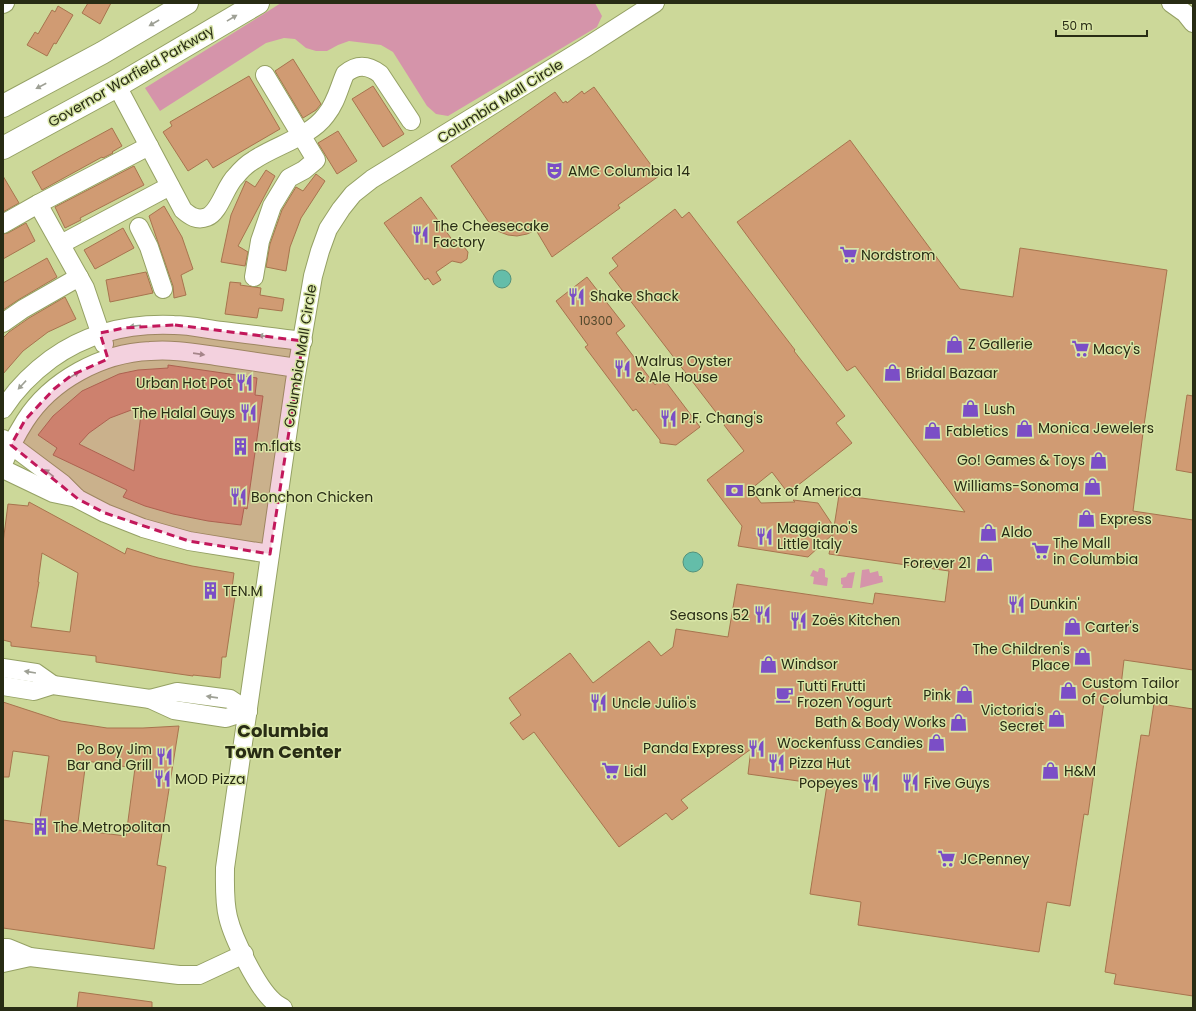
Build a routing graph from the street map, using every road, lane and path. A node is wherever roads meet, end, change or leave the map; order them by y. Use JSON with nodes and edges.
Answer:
{"nodes":[{"id":1,"x":188,"y":3,"type":"edge"},
{"id":2,"x":258,"y":3,"type":"edge"},
{"id":3,"x":655,"y":3,"type":"edge"},
{"id":4,"x":1171,"y":3,"type":"edge"},
{"id":5,"x":1193,"y":23,"type":"edge"},
{"id":6,"x":265,"y":75,"type":"dead end"},
{"id":7,"x":117,"y":86,"type":"junction"},
{"id":8,"x":3,"y":106,"type":"edge"},
{"id":9,"x":411,"y":121,"type":"dead end"},
{"id":10,"x":301,"y":135,"type":"junction"},
{"id":11,"x":149,"y":146,"type":"junction"},
{"id":12,"x":3,"y":148,"type":"edge"},
{"id":13,"x":170,"y":186,"type":"junction"},
{"id":14,"x":38,"y":204,"type":"junction"},
{"id":15,"x":3,"y":224,"type":"edge"},
{"id":16,"x":139,"y":227,"type":"dead end"},
{"id":17,"x":61,"y":244,"type":"junction"},
{"id":18,"x":80,"y":277,"type":"junction"},
{"id":19,"x":254,"y":277,"type":"dead end"},
{"id":20,"x":163,"y":289,"type":"dead end"},
{"id":21,"x":3,"y":323,"type":"edge"},
{"id":22,"x":100,"y":334,"type":"junction"},
{"id":23,"x":303,"y":342,"type":"junction"},
{"id":24,"x":108,"y":358,"type":"junction"},
{"id":25,"x":297,"y":368,"type":"junction"},
{"id":26,"x":3,"y":409,"type":"edge"},
{"id":27,"x":7,"y":442,"type":"edge"},
{"id":28,"x":3,"y":464,"type":"edge"},
{"id":29,"x":3,"y":469,"type":"edge"},
{"id":30,"x":78,"y":499,"type":"junction"},
{"id":31,"x":270,"y":554,"type":"junction"},
{"id":32,"x":3,"y":668,"type":"edge"},
{"id":33,"x":53,"y":685,"type":"junction"},
{"id":34,"x":3,"y":686,"type":"edge"},
{"id":35,"x":248,"y":711,"type":"junction"},
{"id":36,"x":3,"y":948,"type":"edge"},
{"id":37,"x":244,"y":954,"type":"junction"},
{"id":38,"x":30,"y":957,"type":"junction"},
{"id":39,"x":3,"y":963,"type":"edge"},
{"id":40,"x":283,"y":1008,"type":"edge"}],
"edges":[{"from":1,"to":8,"type":"main road","one_way":true},
{"from":7,"to":2,"type":"main road","name":"Governor Warfield Parkway","one_way":true},
{"from":3,"to":23,"type":"street","name":"Columbia Mall Circle"},
{"from":4,"to":5,"type":"street"},
{"from":6,"to":10,"type":"street"},
{"from":7,"to":11,"type":"street"},
{"from":7,"to":12,"type":"main road","name":"Governor Warfield Parkway"},
{"from":9,"to":10,"type":"street"},
{"from":10,"to":13,"type":"street"},
{"from":10,"to":19,"type":"street"},
{"from":11,"to":13,"type":"street"},
{"from":11,"to":14,"type":"street"},
{"from":13,"to":17,"type":"street"},
{"from":14,"to":15,"type":"street"},
{"from":14,"to":17,"type":"street"},
{"from":16,"to":20,"type":"street"},
{"from":17,"to":18,"type":"street"},
{"from":18,"to":21,"type":"street"},
{"from":18,"to":22,"type":"street"},
{"from":23,"to":22,"type":"street","one_way":true},
{"from":22,"to":24,"type":"street"},
{"from":22,"to":26,"type":"street","one_way":true},
{"from":23,"to":25,"type":"street","name":"Columbia Mall Circle"},
{"from":24,"to":25,"type":"street","one_way":true},
{"from":27,"to":24,"type":"street","one_way":true},
{"from":25,"to":31,"type":"street","name":"Columbia Mall Circle"},
{"from":27,"to":28,"type":"street"},
{"from":30,"to":27,"type":"street","one_way":true},
{"from":29,"to":30,"type":"street"},
{"from":30,"to":31,"type":"street"},
{"from":31,"to":35,"type":"street","name":"Columbia Mall Circle"},
{"from":33,"to":32,"type":"street","one_way":true},
{"from":33,"to":34,"type":"street"},
{"from":33,"to":35,"type":"street"},
{"from":35,"to":37,"type":"street","name":"Columbia Mall Circle"},
{"from":36,"to":38,"type":"street"},
{"from":37,"to":38,"type":"street"},
{"from":37,"to":40,"type":"street","name":"Columbia Mall Circle"},
{"from":38,"to":39,"type":"street"}]}
